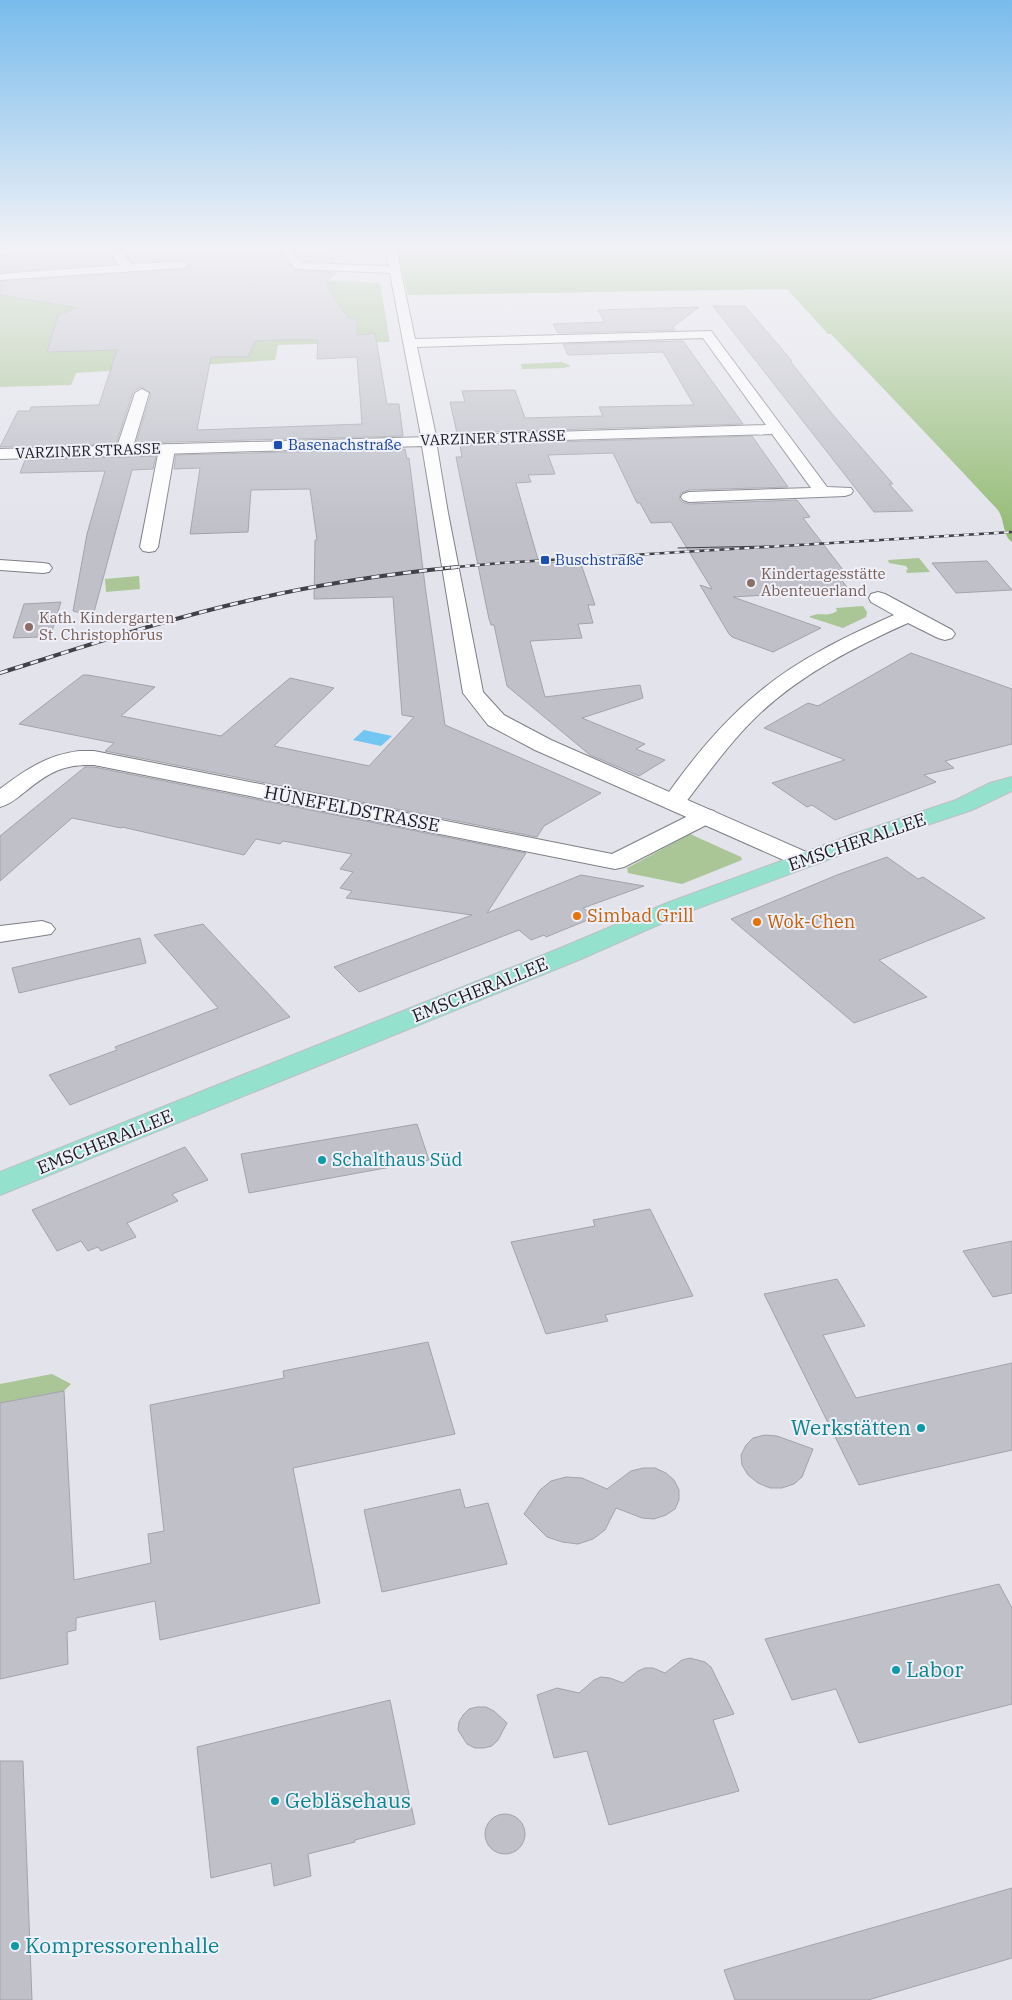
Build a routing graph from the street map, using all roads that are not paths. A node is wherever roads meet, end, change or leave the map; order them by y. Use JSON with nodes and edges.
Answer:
{"nodes":[{"id":1,"x":435,"y":341,"type":"edge"},
{"id":2,"x":712,"y":341,"type":"edge"},
{"id":3,"x":410,"y":342,"type":"joint"},
{"id":4,"x":142,"y":393,"type":"dead end"},
{"id":5,"x":776,"y":429,"type":"junction"},
{"id":6,"x":429,"y":441,"type":"junction"},
{"id":7,"x":167,"y":449,"type":"junction"},
{"id":8,"x":124,"y":450,"type":"junction"},
{"id":9,"x":0,"y":454,"type":"edge"},
{"id":10,"x":845,"y":491,"type":"dead end"},
{"id":11,"x":822,"y":492,"type":"junction"},
{"id":12,"x":690,"y":497,"type":"dead end"},
{"id":13,"x":149,"y":547,"type":"dead end"},
{"id":14,"x":0,"y":566,"type":"edge"},
{"id":15,"x":43,"y":568,"type":"dead end"},
{"id":16,"x":878,"y":598,"type":"dead end"},
{"id":17,"x":908,"y":616,"type":"junction"},
{"id":18,"x":945,"y":634,"type":"dead end"},
{"id":19,"x":1012,"y":784,"type":"edge"},
{"id":20,"x":1012,"y":798,"type":"edge"},
{"id":21,"x":0,"y":800,"type":"edge"},
{"id":22,"x":674,"y":802,"type":"junction"},
{"id":23,"x":964,"y":805,"type":"junction"},
{"id":24,"x":706,"y":816,"type":"junction"},
{"id":25,"x":804,"y":860,"type":"junction"},
{"id":26,"x":42,"y":928,"type":"dead end"},
{"id":27,"x":0,"y":934,"type":"edge"},
{"id":28,"x":0,"y":1184,"type":"edge"}],
"edges":[{"from":1,"to":3,"type":"street"},
{"from":2,"to":5,"type":"street"},
{"from":3,"to":6,"type":"street"},
{"from":4,"to":8,"type":"street"},
{"from":5,"to":6,"type":"street","name":"VARZINER STRASSE"},
{"from":5,"to":11,"type":"street"},
{"from":6,"to":7,"type":"street","name":"VARZINER STRASSE"},
{"from":6,"to":22,"type":"street"},
{"from":7,"to":8,"type":"street","name":"VARZINER STRASSE"},
{"from":7,"to":13,"type":"street"},
{"from":8,"to":9,"type":"street","name":"VARZINER STRASSE"},
{"from":10,"to":11,"type":"street"},
{"from":11,"to":12,"type":"street"},
{"from":14,"to":15,"type":"street"},
{"from":16,"to":17,"type":"street"},
{"from":17,"to":18,"type":"street"},
{"from":17,"to":22,"type":"street"},
{"from":19,"to":23,"type":"main road","name":"EMSCHERALLEE"},
{"from":20,"to":23,"type":"main road","name":"EMSCHERALLEE"},
{"from":21,"to":24,"type":"street","name":"HÜNEFELDSTRASSE"},
{"from":22,"to":24,"type":"street"},
{"from":23,"to":25,"type":"main road","name":"EMSCHERALLEE"},
{"from":24,"to":25,"type":"street"},
{"from":25,"to":28,"type":"main road","name":"EMSCHERALLEE"},
{"from":26,"to":27,"type":"street"}]}
